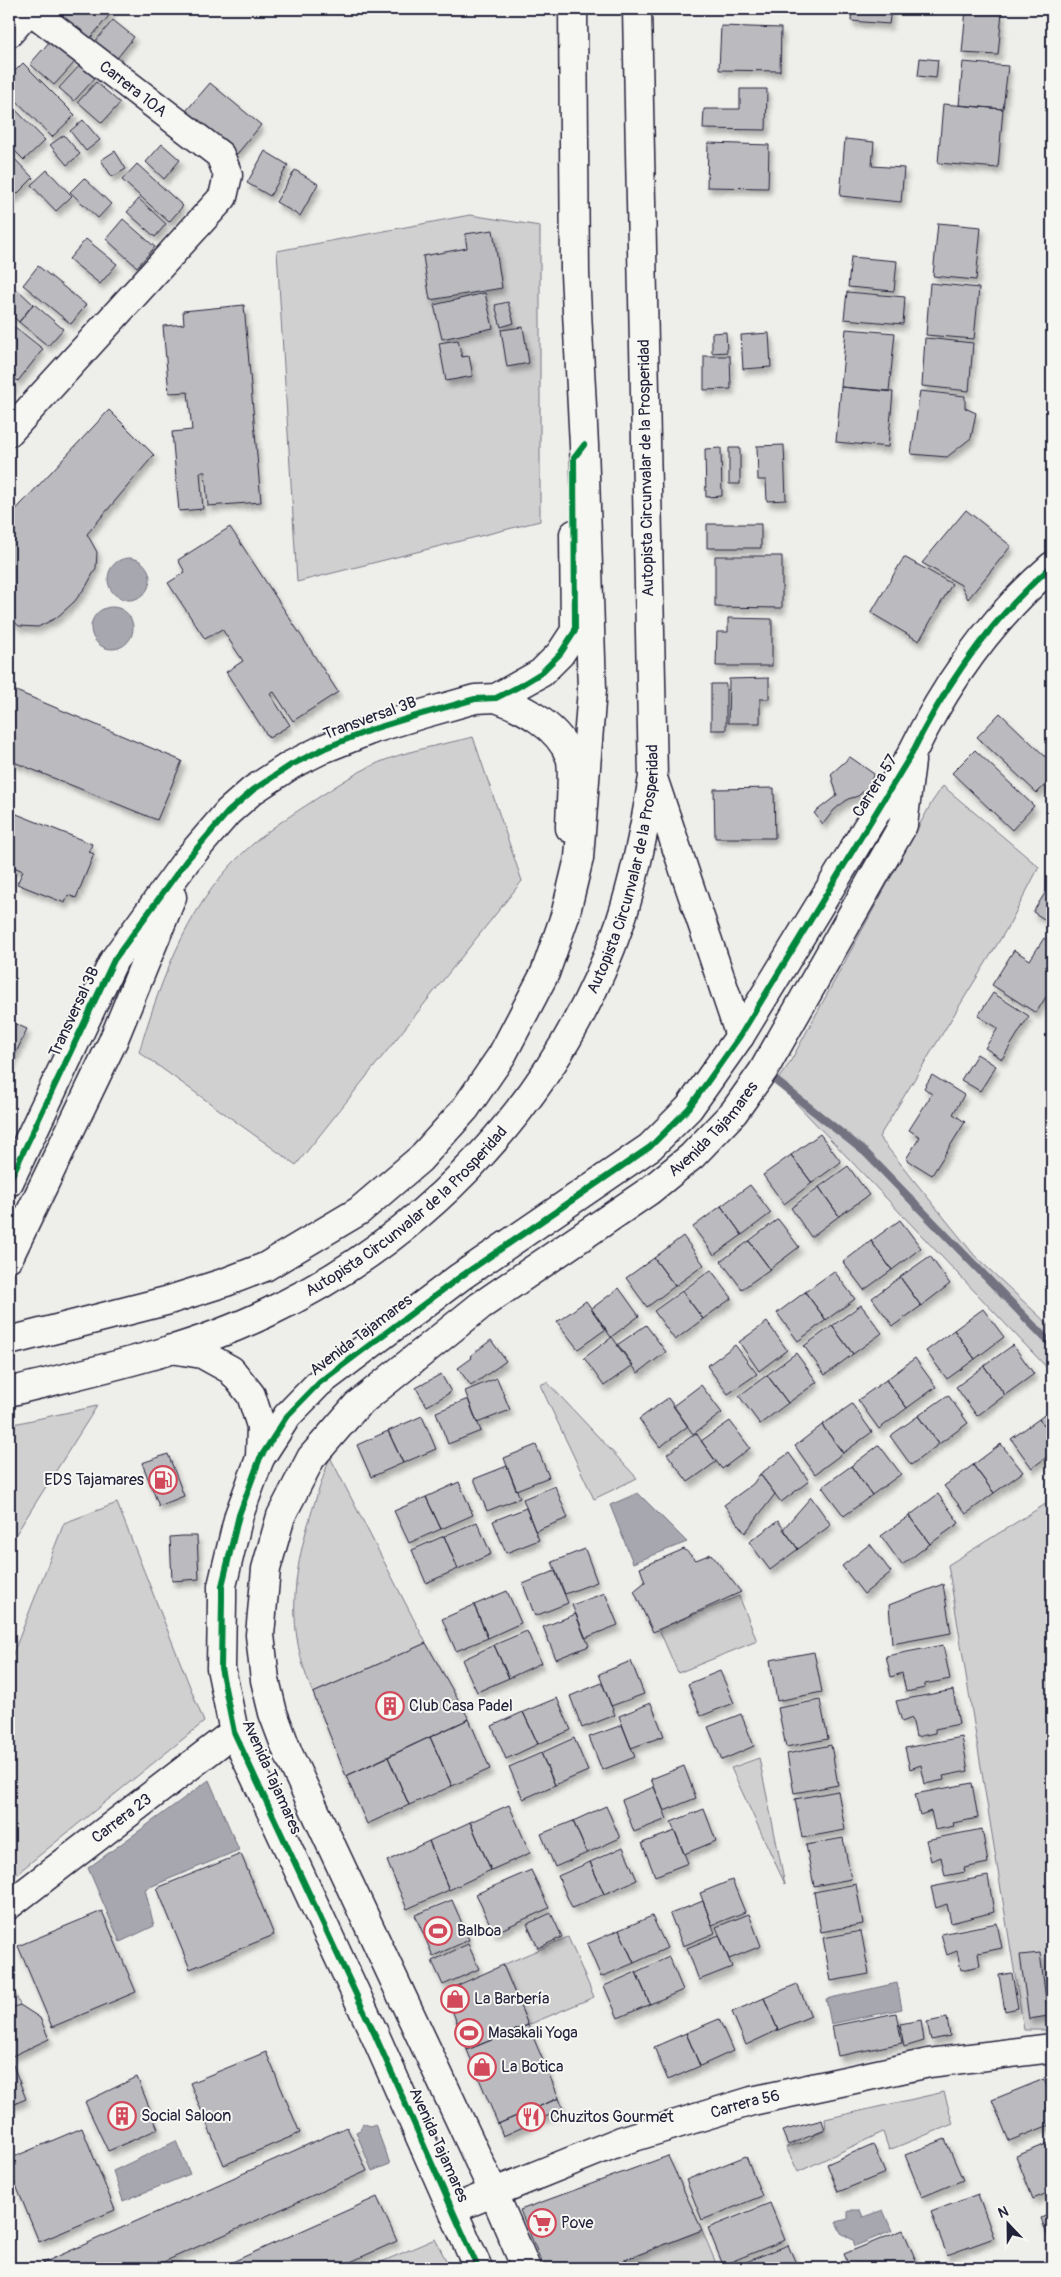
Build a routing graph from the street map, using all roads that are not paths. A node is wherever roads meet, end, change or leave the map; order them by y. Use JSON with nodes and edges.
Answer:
{"nodes":[{"id":1,"x":30,"y":9,"type":"edge"},
{"id":2,"x":573,"y":9,"type":"edge"},
{"id":3,"x":637,"y":9,"type":"edge"},
{"id":4,"x":9,"y":33,"type":"edge"},
{"id":5,"x":9,"y":432,"type":"edge"},
{"id":6,"x":584,"y":445,"type":"junction"},
{"id":7,"x":1052,"y":566,"type":"edge"},
{"id":8,"x":496,"y":698,"type":"junction"},
{"id":9,"x":911,"y":754,"type":"junction"},
{"id":10,"x":653,"y":777,"type":"junction"},
{"id":11,"x":579,"y":858,"type":"junction"},
{"id":12,"x":186,"y":861,"type":"junction"},
{"id":13,"x":740,"y":1036,"type":"junction"},
{"id":14,"x":763,"y":1071,"type":"junction"},
{"id":15,"x":9,"y":1182,"type":"edge"},
{"id":16,"x":9,"y":1258,"type":"edge"},
{"id":17,"x":9,"y":1341,"type":"edge"},
{"id":18,"x":170,"y":1349,"type":"junction"},
{"id":19,"x":9,"y":1392,"type":"edge"},
{"id":20,"x":260,"y":1458,"type":"junction"},
{"id":21,"x":234,"y":1732,"type":"junction"},
{"id":22,"x":9,"y":1905,"type":"edge"},
{"id":23,"x":1052,"y":2048,"type":"edge"},
{"id":24,"x":493,"y":2191,"type":"junction"},
{"id":25,"x":453,"y":2209,"type":"junction"},
{"id":26,"x":478,"y":2268,"type":"edge"},
{"id":27,"x":526,"y":2268,"type":"edge"}],
"edges":[{"from":1,"to":4,"type":"main road"},
{"from":1,"to":5,"type":"main road","name":"Carrera 10A"},
{"from":2,"to":6,"type":"main road","name":"Autopista Circunvalar de la Prosperidad"},
{"from":3,"to":10,"type":"main road","name":"Autopista Circunvalar de la Prosperidad"},
{"from":6,"to":8,"type":"main road","name":"Transversal 3B"},
{"from":6,"to":11,"type":"main road","name":"Autopista Circunvalar de la Prosperidad"},
{"from":7,"to":9,"type":"main road","name":"Carrera 57"},
{"from":8,"to":11,"type":"main road","name":"Transversal 3B"},
{"from":8,"to":12,"type":"main road","name":"Transversal 3B"},
{"from":9,"to":13,"type":"main road","name":"Carrera 57"},
{"from":9,"to":14,"type":"main road","name":"Carrera 57"},
{"from":10,"to":13,"type":"main road"},
{"from":10,"to":18,"type":"main road","name":"Autopista Circunvalar de la Prosperidad"},
{"from":11,"to":17,"type":"main road","name":"Autopista Circunvalar de la Prosperidad"},
{"from":12,"to":15,"type":"main road","name":"Transversal 3B"},
{"from":12,"to":16,"type":"main road","name":"Transversal 3B"},
{"from":13,"to":14,"type":"main road"},
{"from":13,"to":20,"type":"main road","name":"Avenida Tajamares"},
{"from":14,"to":24,"type":"main road","name":"Avenida Tajamares"},
{"from":18,"to":19,"type":"main road","name":"Autopista Circunvalar de la Prosperidad"},
{"from":18,"to":20,"type":"main road"},
{"from":20,"to":21,"type":"main road","name":"Avenida Tajamares"},
{"from":21,"to":22,"type":"main road","name":"Carrera 23"},
{"from":21,"to":25,"type":"main road","name":"Avenida Tajamares"},
{"from":23,"to":24,"type":"main road","name":"Carrera 56"},
{"from":24,"to":25,"type":"main road","name":"Carrera 56"},
{"from":24,"to":27,"type":"main road","name":"Avenida Tajamares"},
{"from":25,"to":26,"type":"main road","name":"Avenida Tajamares"}]}
